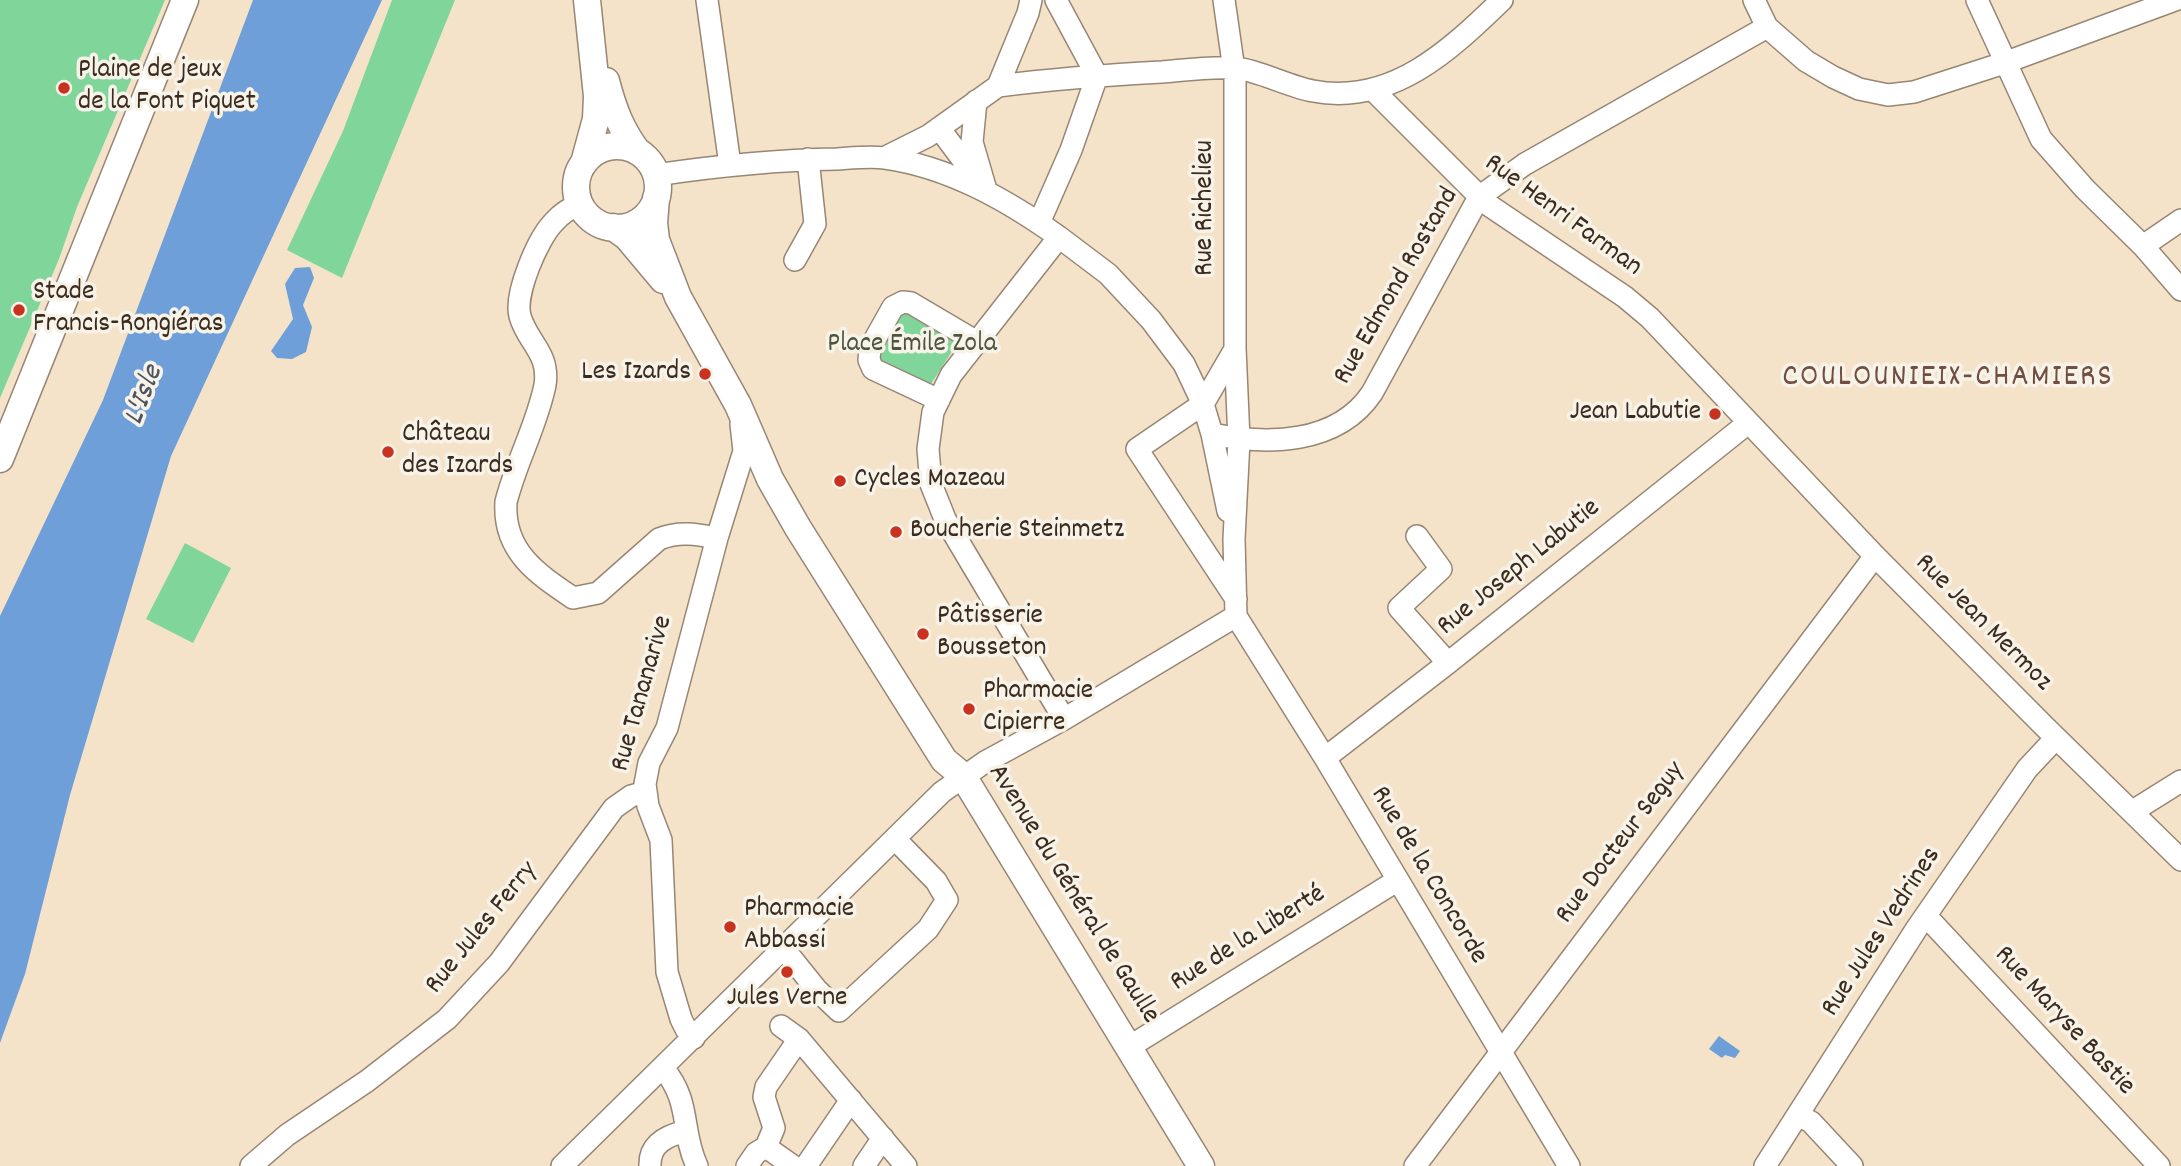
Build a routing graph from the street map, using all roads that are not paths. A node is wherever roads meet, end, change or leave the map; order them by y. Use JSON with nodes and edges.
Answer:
{"nodes":[{"id":1,"x":185,"y":0,"type":"edge"},
{"id":2,"x":707,"y":0,"type":"edge"},
{"id":3,"x":1031,"y":0,"type":"edge"},
{"id":4,"x":1056,"y":0,"type":"edge"},
{"id":5,"x":1224,"y":0,"type":"edge"},
{"id":6,"x":1502,"y":0,"type":"edge"},
{"id":7,"x":1754,"y":0,"type":"edge"},
{"id":8,"x":1976,"y":0,"type":"edge"},
{"id":9,"x":2175,"y":0,"type":"edge"},
{"id":10,"x":587,"y":6,"type":"edge"},
{"id":11,"x":1767,"y":27,"type":"junction"},
{"id":12,"x":2004,"y":63,"type":"junction"},
{"id":13,"x":1234,"y":68,"type":"junction"},
{"id":14,"x":1097,"y":76,"type":"junction"},
{"id":15,"x":998,"y":86,"type":"junction"},
{"id":16,"x":1372,"y":89,"type":"junction"},
{"id":17,"x":976,"y":102,"type":"junction"},
{"id":18,"x":939,"y":128,"type":"junction"},
{"id":19,"x":639,"y":152,"type":"junction"},
{"id":20,"x":884,"y":158,"type":"junction"},
{"id":21,"x":808,"y":159,"type":"junction"},
{"id":22,"x":584,"y":163,"type":"junction"},
{"id":23,"x":730,"y":165,"type":"junction"},
{"id":24,"x":656,"y":186,"type":"junction"},
{"id":25,"x":986,"y":190,"type":"junction"},
{"id":26,"x":1479,"y":197,"type":"junction"},
{"id":27,"x":580,"y":204,"type":"junction"},
{"id":28,"x":2181,"y":220,"type":"edge"},
{"id":29,"x":1039,"y":223,"type":"junction"},
{"id":30,"x":614,"y":228,"type":"junction"},
{"id":31,"x":1059,"y":237,"type":"junction"},
{"id":32,"x":2143,"y":246,"type":"junction"},
{"id":33,"x":795,"y":260,"type":"dead end"},
{"id":34,"x":2181,"y":290,"type":"edge"},
{"id":35,"x":678,"y":297,"type":"junction"},
{"id":36,"x":977,"y":342,"type":"junction"},
{"id":37,"x":1236,"y":348,"type":"junction"},
{"id":38,"x":939,"y":401,"type":"junction"},
{"id":39,"x":1203,"y":404,"type":"junction"},
{"id":40,"x":738,"y":405,"type":"junction"},
{"id":41,"x":1748,"y":423,"type":"junction"},
{"id":42,"x":1212,"y":435,"type":"junction"},
{"id":43,"x":1239,"y":440,"type":"junction"},
{"id":44,"x":0,"y":459,"type":"edge"},
{"id":45,"x":1417,"y":536,"type":"dead end"},
{"id":46,"x":716,"y":538,"type":"junction"},
{"id":47,"x":1234,"y":539,"type":"junction"},
{"id":48,"x":1875,"y":556,"type":"junction"},
{"id":49,"x":1236,"y":607,"type":"junction"},
{"id":50,"x":1448,"y":663,"type":"junction"},
{"id":51,"x":1064,"y":719,"type":"junction"},
{"id":52,"x":2056,"y":738,"type":"junction"},
{"id":53,"x":1325,"y":758,"type":"junction"},
{"id":54,"x":963,"y":776,"type":"junction"},
{"id":55,"x":2181,"y":781,"type":"edge"},
{"id":56,"x":645,"y":792,"type":"junction"},
{"id":57,"x":2133,"y":811,"type":"junction"},
{"id":58,"x":895,"y":839,"type":"junction"},
{"id":59,"x":2181,"y":860,"type":"edge"},
{"id":60,"x":1398,"y":880,"type":"junction"},
{"id":61,"x":1926,"y":916,"type":"junction"},
{"id":62,"x":784,"y":949,"type":"junction"},
{"id":63,"x":781,"y":1026,"type":"dead end"},
{"id":64,"x":694,"y":1038,"type":"junction"},
{"id":65,"x":799,"y":1039,"type":"junction"},
{"id":66,"x":1129,"y":1047,"type":"junction"},
{"id":67,"x":1499,"y":1053,"type":"junction"},
{"id":68,"x":663,"y":1068,"type":"junction"},
{"id":69,"x":851,"y":1100,"type":"junction"},
{"id":70,"x":1798,"y":1115,"type":"junction"},
{"id":71,"x":687,"y":1131,"type":"junction"},
{"id":72,"x":883,"y":1138,"type":"junction"},
{"id":73,"x":766,"y":1147,"type":"junction"},
{"id":74,"x":251,"y":1166,"type":"edge"},
{"id":75,"x":562,"y":1166,"type":"edge"},
{"id":76,"x":650,"y":1166,"type":"edge"},
{"id":77,"x":697,"y":1166,"type":"edge"},
{"id":78,"x":747,"y":1166,"type":"edge"},
{"id":79,"x":793,"y":1166,"type":"edge"},
{"id":80,"x":806,"y":1166,"type":"edge"},
{"id":81,"x":864,"y":1166,"type":"edge"},
{"id":82,"x":906,"y":1166,"type":"edge"},
{"id":83,"x":1201,"y":1166,"type":"edge"},
{"id":84,"x":1415,"y":1166,"type":"edge"},
{"id":85,"x":1569,"y":1166,"type":"edge"},
{"id":86,"x":1765,"y":1166,"type":"edge"},
{"id":87,"x":1852,"y":1166,"type":"edge"},
{"id":88,"x":2159,"y":1166,"type":"edge"}],
"edges":[{"from":1,"to":44,"type":"main road"},
{"from":2,"to":23,"type":"street"},
{"from":3,"to":15,"type":"street"},
{"from":4,"to":14,"type":"street"},
{"from":5,"to":13,"type":"street","name":"Rue Richelieu"},
{"from":6,"to":16,"type":"street"},
{"from":7,"to":11,"type":"street"},
{"from":8,"to":12,"type":"street"},
{"from":9,"to":12,"type":"street"},
{"from":10,"to":19,"type":"main road"},
{"from":10,"to":22,"type":"main road"},
{"from":11,"to":12,"type":"street"},
{"from":11,"to":26,"type":"street","name":"Rue Edmond Rostand"},
{"from":12,"to":32,"type":"street"},
{"from":13,"to":14,"type":"street"},
{"from":13,"to":16,"type":"street"},
{"from":13,"to":37,"type":"street","name":"Rue Richelieu"},
{"from":14,"to":15,"type":"street"},
{"from":14,"to":29,"type":"street"},
{"from":15,"to":17,"type":"street"},
{"from":16,"to":26,"type":"street","name":"Rue Henri Farman"},
{"from":17,"to":18,"type":"street"},
{"from":17,"to":25,"type":"street"},
{"from":18,"to":20,"type":"street"},
{"from":18,"to":25,"type":"street"},
{"from":19,"to":22,"type":"main road"},
{"from":19,"to":24,"type":"main road"},
{"from":20,"to":21,"type":"street"},
{"from":20,"to":25,"type":"street"},
{"from":21,"to":23,"type":"street"},
{"from":21,"to":33,"type":"street"},
{"from":22,"to":27,"type":"main road"},
{"from":23,"to":24,"type":"street"},
{"from":24,"to":30,"type":"main road"},
{"from":24,"to":35,"type":"main road"},
{"from":25,"to":29,"type":"street"},
{"from":26,"to":41,"type":"street","name":"Rue Henri Farman"},
{"from":26,"to":43,"type":"street","name":"Rue Edmond Rostand"},
{"from":27,"to":30,"type":"main road"},
{"from":27,"to":46,"type":"street"},
{"from":28,"to":32,"type":"street"},
{"from":29,"to":31,"type":"street"},
{"from":30,"to":35,"type":"main road"},
{"from":31,"to":36,"type":"street"},
{"from":31,"to":39,"type":"street"},
{"from":32,"to":34,"type":"street"},
{"from":35,"to":40,"type":"main road"},
{"from":36,"to":38,"type":"street"},
{"from":36,"to":38,"type":"street"},
{"from":37,"to":39,"type":"street"},
{"from":37,"to":43,"type":"street","name":"Rue Richelieu"},
{"from":38,"to":51,"type":"street"},
{"from":39,"to":42,"type":"street"},
{"from":39,"to":49,"type":"street","name":"Rue de la Concorde"},
{"from":40,"to":46,"type":"street","name":"Rue Tananarive"},
{"from":40,"to":54,"type":"main road","name":"Avenue du Général de Gaulle"},
{"from":41,"to":48,"type":"street","name":"Rue Jean Mermoz"},
{"from":41,"to":50,"type":"street","name":"Rue Joseph Labutie"},
{"from":42,"to":43,"type":"street","name":"Rue Edmond Rostand"},
{"from":42,"to":47,"type":"street"},
{"from":43,"to":47,"type":"street","name":"Rue Richelieu"},
{"from":45,"to":50,"type":"street"},
{"from":46,"to":56,"type":"street","name":"Rue Tananarive"},
{"from":47,"to":49,"type":"street"},
{"from":48,"to":52,"type":"street","name":"Rue Jean Mermoz"},
{"from":48,"to":67,"type":"street","name":"Rue Docteur Seguy"},
{"from":49,"to":51,"type":"street"},
{"from":49,"to":53,"type":"street","name":"Rue de la Concorde"},
{"from":50,"to":53,"type":"street","name":"Rue Joseph Labutie"},
{"from":51,"to":54,"type":"street"},
{"from":52,"to":57,"type":"street","name":"Rue Jean Mermoz"},
{"from":52,"to":61,"type":"street","name":"Rue Jules Vedrines"},
{"from":53,"to":60,"type":"street","name":"Rue de la Concorde"},
{"from":54,"to":58,"type":"street"},
{"from":54,"to":66,"type":"main road","name":"Avenue du Général de Gaulle"},
{"from":55,"to":57,"type":"street"},
{"from":56,"to":64,"type":"street","name":"Rue Tananarive"},
{"from":56,"to":74,"type":"street","name":"Rue Jules Ferry"},
{"from":57,"to":59,"type":"street","name":"Rue Jean Mermoz"},
{"from":58,"to":62,"type":"street"},
{"from":58,"to":62,"type":"street"},
{"from":60,"to":66,"type":"street","name":"Rue de la Liberté"},
{"from":60,"to":67,"type":"street","name":"Rue de la Concorde"},
{"from":61,"to":70,"type":"street","name":"Rue Jules Vedrines"},
{"from":61,"to":88,"type":"street","name":"Rue Maryse Bastie"},
{"from":62,"to":64,"type":"street"},
{"from":63,"to":65,"type":"street"},
{"from":64,"to":68,"type":"street"},
{"from":65,"to":69,"type":"street"},
{"from":65,"to":73,"type":"street"},
{"from":66,"to":83,"type":"main road","name":"Avenue du Général de Gaulle"},
{"from":67,"to":84,"type":"street","name":"Rue Docteur Seguy"},
{"from":67,"to":85,"type":"street","name":"Rue de la Concorde"},
{"from":68,"to":71,"type":"street"},
{"from":68,"to":75,"type":"street"},
{"from":69,"to":72,"type":"street"},
{"from":69,"to":80,"type":"street"},
{"from":70,"to":86,"type":"street","name":"Rue Jules Vedrines"},
{"from":70,"to":87,"type":"street"},
{"from":71,"to":76,"type":"street"},
{"from":71,"to":77,"type":"street"},
{"from":72,"to":81,"type":"street"},
{"from":72,"to":82,"type":"street"},
{"from":73,"to":78,"type":"street"},
{"from":73,"to":79,"type":"street"}]}
